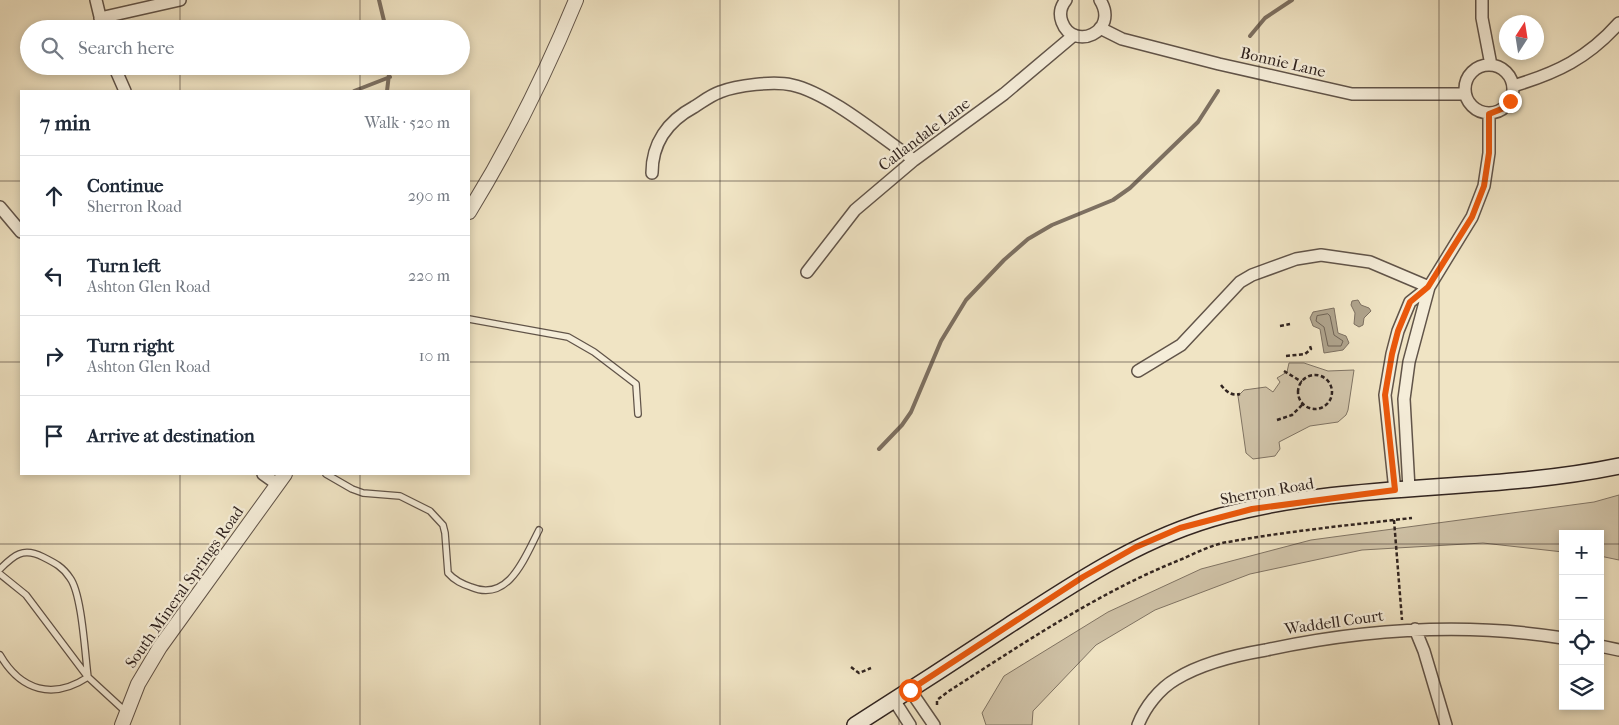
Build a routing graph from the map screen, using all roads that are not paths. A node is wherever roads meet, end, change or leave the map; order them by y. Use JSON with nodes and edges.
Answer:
{"nodes":[{"id":1,"x":96,"y":0,"type":"edge"},
{"id":2,"x":180,"y":0,"type":"edge"},
{"id":3,"x":576,"y":0,"type":"edge"},
{"id":4,"x":1100,"y":0,"type":"edge"},
{"id":5,"x":1482,"y":0,"type":"edge"},
{"id":6,"x":1062,"y":1,"type":"edge"},
{"id":7,"x":101,"y":20,"type":"edge"},
{"id":8,"x":112,"y":20,"type":"edge"},
{"id":9,"x":1619,"y":23,"type":"edge"},
{"id":10,"x":1100,"y":28,"type":"junction"},
{"id":11,"x":1074,"y":35,"type":"junction"},
{"id":12,"x":1491,"y":65,"type":"junction"},
{"id":13,"x":118,"y":75,"type":"edge"},
{"id":14,"x":1513,"y":86,"type":"junction"},
{"id":15,"x":125,"y":90,"type":"edge"},
{"id":16,"x":1465,"y":94,"type":"junction"},
{"id":17,"x":1489,"y":114,"type":"junction"},
{"id":18,"x":914,"y":160,"type":"junction"},
{"id":19,"x":652,"y":173,"type":"dead end"},
{"id":20,"x":0,"y":207,"type":"edge"},
{"id":21,"x":470,"y":210,"type":"edge"},
{"id":22,"x":20,"y":231,"type":"edge"},
{"id":23,"x":807,"y":272,"type":"dead end"},
{"id":24,"x":1428,"y":287,"type":"junction"},
{"id":25,"x":470,"y":319,"type":"edge"},
{"id":26,"x":1138,"y":371,"type":"dead end"},
{"id":27,"x":638,"y":414,"type":"dead end"},
{"id":28,"x":1619,"y":466,"type":"edge"},
{"id":29,"x":267,"y":475,"type":"edge"},
{"id":30,"x":328,"y":475,"type":"edge"},
{"id":31,"x":281,"y":479,"type":"edge"},
{"id":32,"x":1402,"y":490,"type":"junction"},
{"id":33,"x":539,"y":530,"type":"dead end"},
{"id":34,"x":0,"y":569,"type":"edge"},
{"id":35,"x":0,"y":574,"type":"edge"},
{"id":36,"x":1415,"y":629,"type":"junction"},
{"id":37,"x":1559,"y":637,"type":"edge"},
{"id":38,"x":1604,"y":647,"type":"edge"},
{"id":39,"x":1619,"y":650,"type":"edge"},
{"id":40,"x":0,"y":655,"type":"edge"},
{"id":41,"x":88,"y":677,"type":"junction"},
{"id":42,"x":910,"y":690,"type":"junction"},
{"id":43,"x":894,"y":700,"type":"junction"},
{"id":44,"x":124,"y":721,"type":"edge"},
{"id":45,"x":856,"y":725,"type":"edge"},
{"id":46,"x":910,"y":725,"type":"edge"},
{"id":47,"x":934,"y":725,"type":"edge"},
{"id":48,"x":1138,"y":725,"type":"edge"},
{"id":49,"x":1446,"y":725,"type":"edge"}],
"edges":[{"from":1,"to":7,"type":"street"},
{"from":2,"to":8,"type":"street"},
{"from":3,"to":21,"type":"street"},
{"from":4,"to":10,"type":"street"},
{"from":5,"to":12,"type":"street"},
{"from":6,"to":11,"type":"street"},
{"from":9,"to":14,"type":"street"},
{"from":10,"to":11,"type":"street"},
{"from":10,"to":16,"type":"street","name":"Bonnie Lane"},
{"from":11,"to":18,"type":"street","name":"Callandale Lane"},
{"from":12,"to":14,"type":"street"},
{"from":12,"to":16,"type":"street"},
{"from":13,"to":15,"type":"street"},
{"from":14,"to":17,"type":"street"},
{"from":16,"to":17,"type":"street"},
{"from":17,"to":24,"type":"street"},
{"from":18,"to":19,"type":"street"},
{"from":18,"to":23,"type":"street","name":"Callandale Lane"},
{"from":20,"to":22,"type":"street"},
{"from":24,"to":26,"type":"street"},
{"from":24,"to":32,"type":"street"},
{"from":24,"to":32,"type":"street"},
{"from":25,"to":27,"type":"lane"},
{"from":28,"to":32,"type":"main road","name":"Sherron Road"},
{"from":29,"to":31,"type":"street"},
{"from":30,"to":33,"type":"lane"},
{"from":31,"to":44,"type":"street","name":"South Mineral Springs Road"},
{"from":32,"to":42,"type":"main road","name":"Sherron Road"},
{"from":34,"to":41,"type":"lane"},
{"from":35,"to":41,"type":"lane"},
{"from":36,"to":37,"type":"street","name":"Waddell Court"},
{"from":36,"to":48,"type":"street","name":"Waddell Court"},
{"from":36,"to":49,"type":"street"},
{"from":38,"to":39,"type":"street"},
{"from":40,"to":41,"type":"lane"},
{"from":41,"to":44,"type":"lane"},
{"from":42,"to":43,"type":"main road","name":"Sherron Road"},
{"from":42,"to":47,"type":"street"},
{"from":43,"to":45,"type":"main road","name":"Sherron Road"},
{"from":43,"to":46,"type":"street"}]}
